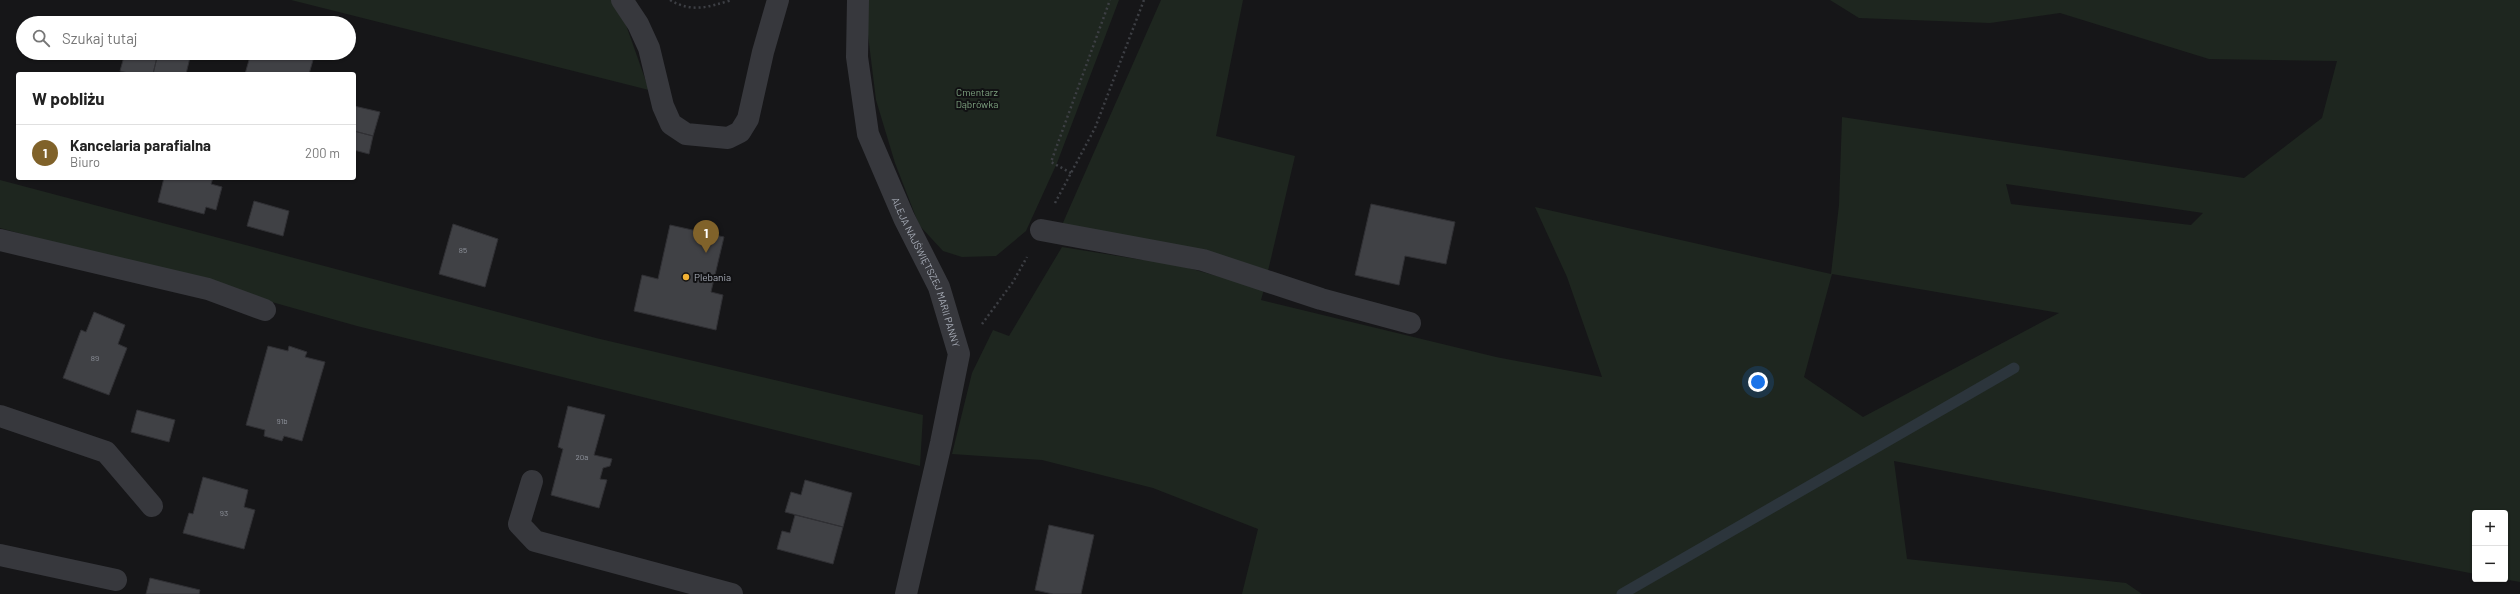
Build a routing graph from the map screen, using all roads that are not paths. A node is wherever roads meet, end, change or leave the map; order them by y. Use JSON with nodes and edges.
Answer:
{"nodes":[{"id":1,"x":622,"y":0,"type":"edge"},
{"id":2,"x":778,"y":0,"type":"edge"},
{"id":3,"x":858,"y":0,"type":"edge"},
{"id":4,"x":1041,"y":230,"type":"road end"},
{"id":5,"x":0,"y":240,"type":"edge"},
{"id":6,"x":265,"y":310,"type":"dead end"},
{"id":7,"x":1410,"y":323,"type":"dead end"},
{"id":8,"x":0,"y":416,"type":"edge"},
{"id":9,"x":532,"y":481,"type":"dead end"},
{"id":10,"x":152,"y":506,"type":"dead end"},
{"id":11,"x":0,"y":555,"type":"edge"},
{"id":12,"x":116,"y":580,"type":"dead end"},
{"id":13,"x":732,"y":594,"type":"edge"},
{"id":14,"x":906,"y":594,"type":"edge"}],
"edges":[{"from":1,"to":2,"type":"street"},
{"from":3,"to":14,"type":"street","name":"ALEJA NAJŚWIĘTSZEJ MARII PANNY"},
{"from":4,"to":7,"type":"street"},
{"from":5,"to":6,"type":"street"},
{"from":8,"to":10,"type":"street"},
{"from":9,"to":13,"type":"street"},
{"from":11,"to":12,"type":"street"}]}
